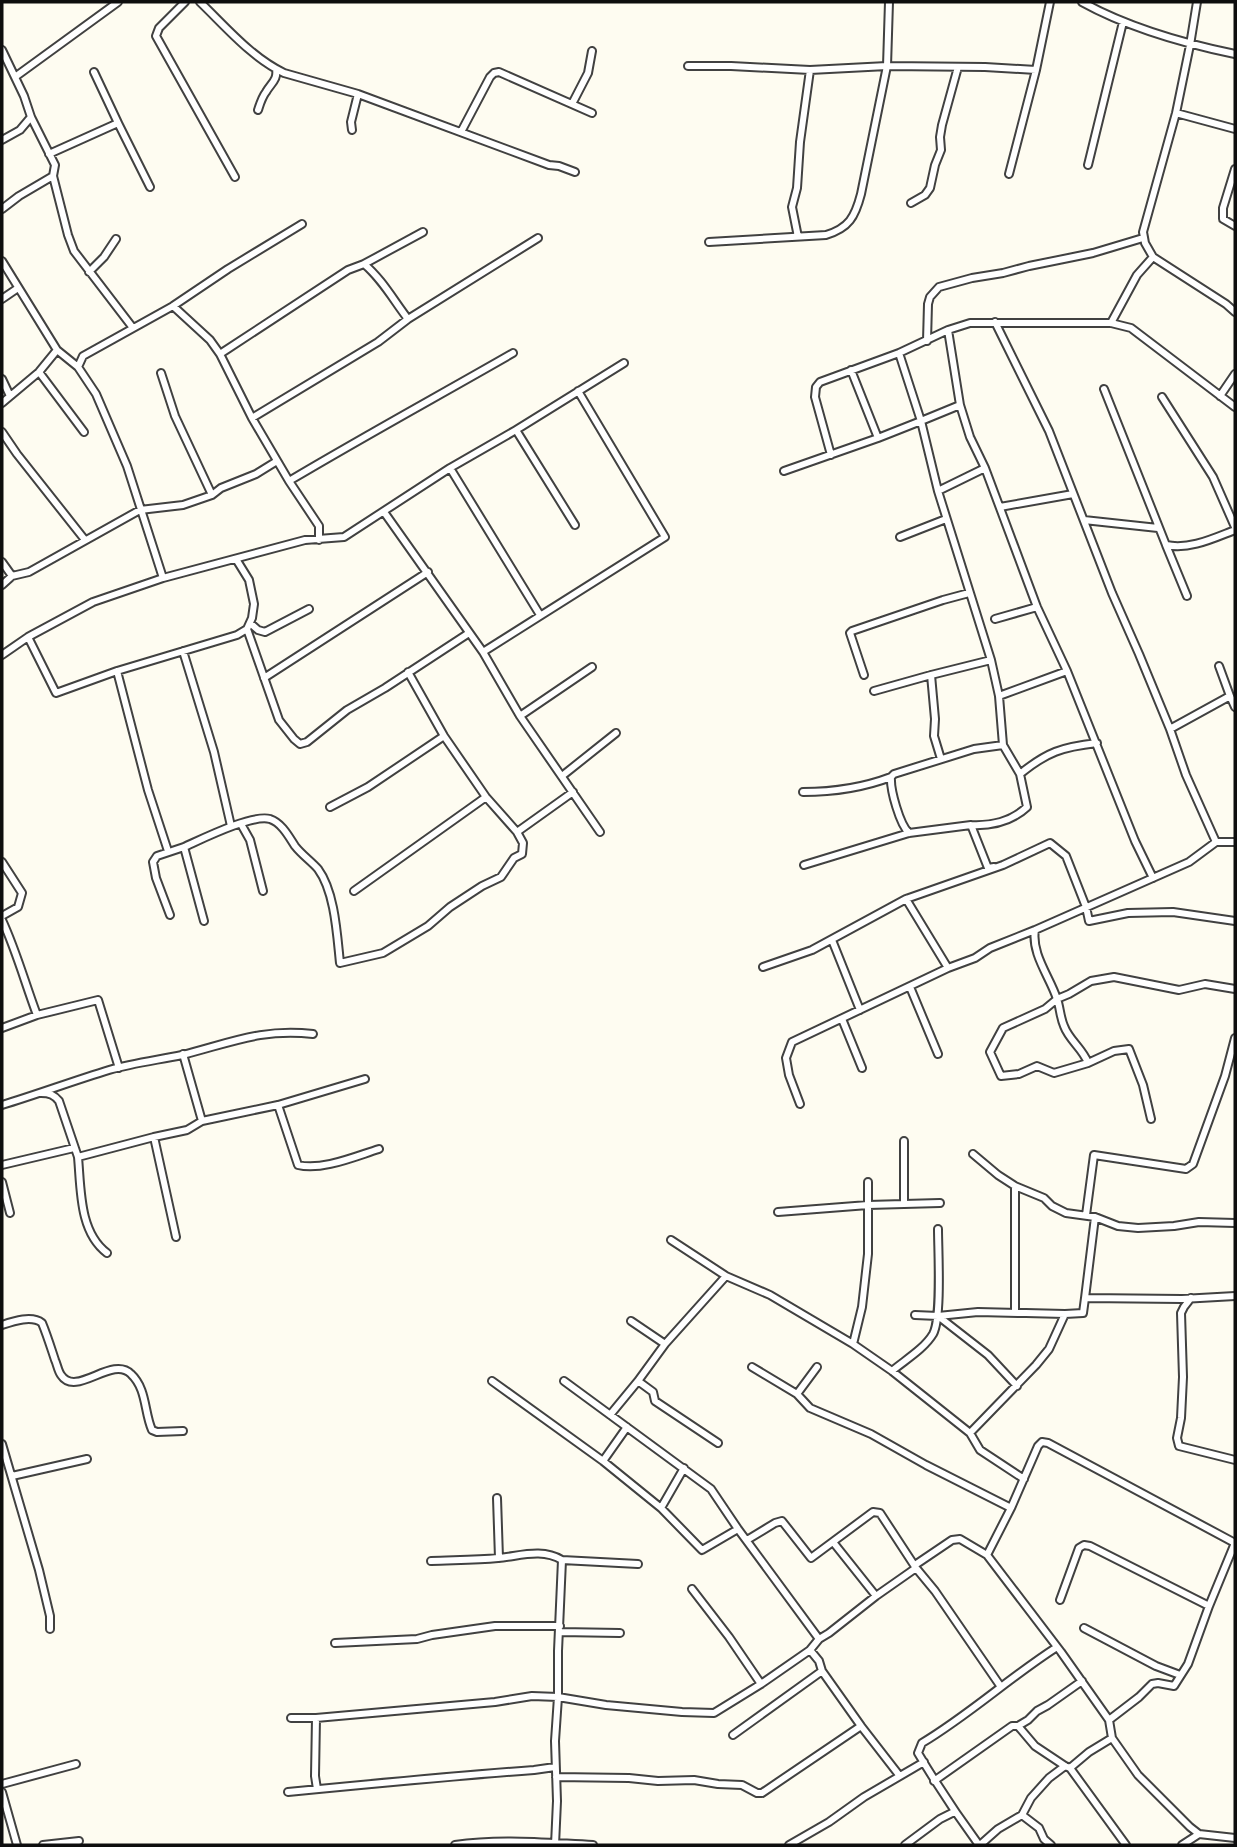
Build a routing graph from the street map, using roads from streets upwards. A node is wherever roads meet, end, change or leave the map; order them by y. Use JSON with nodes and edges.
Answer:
{"nodes":[{"id":1,"x":118,"y":2,"type":"edge"},
{"id":2,"x":185,"y":2,"type":"edge"},
{"id":3,"x":200,"y":2,"type":"edge"},
{"id":4,"x":889,"y":2,"type":"edge"},
{"id":5,"x":1050,"y":2,"type":"edge"},
{"id":6,"x":1082,"y":2,"type":"edge"},
{"id":7,"x":1197,"y":2,"type":"edge"},
{"id":8,"x":1123,"y":22,"type":"junction"},
{"id":9,"x":1190,"y":45,"type":"junction"},
{"id":10,"x":2,"y":50,"type":"edge"},
{"id":11,"x":592,"y":51,"type":"dead end"},
{"id":12,"x":1235,"y":54,"type":"edge"},
{"id":13,"x":688,"y":66,"type":"dead end"},
{"id":14,"x":887,"y":66,"type":"junction"},
{"id":15,"x":958,"y":67,"type":"junction"},
{"id":16,"x":276,"y":69,"type":"junction"},
{"id":17,"x":810,"y":70,"type":"junction"},
{"id":18,"x":1036,"y":70,"type":"junction"},
{"id":19,"x":94,"y":72,"type":"dead end"},
{"id":20,"x":15,"y":77,"type":"junction"},
{"id":21,"x":358,"y":94,"type":"junction"},
{"id":22,"x":572,"y":104,"type":"junction"},
{"id":23,"x":258,"y":110,"type":"dead end"},
{"id":24,"x":592,"y":113,"type":"dead end"},
{"id":25,"x":1175,"y":113,"type":"junction"},
{"id":26,"x":31,"y":117,"type":"junction"},
{"id":27,"x":118,"y":123,"type":"junction"},
{"id":28,"x":1235,"y":129,"type":"edge"},
{"id":29,"x":352,"y":130,"type":"dead end"},
{"id":30,"x":461,"y":132,"type":"junction"},
{"id":31,"x":2,"y":140,"type":"edge"},
{"id":32,"x":49,"y":154,"type":"junction"},
{"id":33,"x":1088,"y":165,"type":"dead end"},
{"id":34,"x":1235,"y":169,"type":"edge"},
{"id":35,"x":575,"y":172,"type":"dead end"},
{"id":36,"x":1009,"y":174,"type":"dead end"},
{"id":37,"x":53,"y":176,"type":"junction"},
{"id":38,"x":234,"y":177,"type":"dead end"},
{"id":39,"x":150,"y":187,"type":"dead end"},
{"id":40,"x":911,"y":203,"type":"dead end"},
{"id":41,"x":2,"y":209,"type":"edge"},
{"id":42,"x":302,"y":224,"type":"dead end"},
{"id":43,"x":1235,"y":226,"type":"edge"},
{"id":44,"x":423,"y":232,"type":"dead end"},
{"id":45,"x":797,"y":237,"type":"junction"},
{"id":46,"x":538,"y":238,"type":"dead end"},
{"id":47,"x":116,"y":239,"type":"dead end"},
{"id":48,"x":1143,"y":239,"type":"junction"},
{"id":49,"x":709,"y":242,"type":"dead end"},
{"id":50,"x":1153,"y":257,"type":"junction"},
{"id":51,"x":2,"y":261,"type":"edge"},
{"id":52,"x":364,"y":264,"type":"junction"},
{"id":53,"x":89,"y":272,"type":"junction"},
{"id":54,"x":18,"y":288,"type":"junction"},
{"id":55,"x":2,"y":299,"type":"edge"},
{"id":56,"x":1235,"y":301,"type":"edge"},
{"id":57,"x":1226,"y":304,"type":"junction"},
{"id":58,"x":173,"y":306,"type":"junction"},
{"id":59,"x":1235,"y":312,"type":"edge"},
{"id":60,"x":408,"y":319,"type":"junction"},
{"id":61,"x":995,"y":323,"type":"junction"},
{"id":62,"x":1111,"y":323,"type":"junction"},
{"id":63,"x":133,"y":328,"type":"junction"},
{"id":64,"x":948,"y":330,"type":"junction"},
{"id":65,"x":927,"y":341,"type":"junction"},
{"id":66,"x":57,"y":350,"type":"junction"},
{"id":67,"x":513,"y":353,"type":"dead end"},
{"id":68,"x":899,"y":353,"type":"junction"},
{"id":69,"x":220,"y":354,"type":"junction"},
{"id":70,"x":77,"y":363,"type":"junction"},
{"id":71,"x":624,"y":363,"type":"dead end"},
{"id":72,"x":851,"y":370,"type":"junction"},
{"id":73,"x":40,"y":372,"type":"junction"},
{"id":74,"x":161,"y":373,"type":"dead end"},
{"id":75,"x":1235,"y":374,"type":"edge"},
{"id":76,"x":2,"y":379,"type":"edge"},
{"id":77,"x":1104,"y":390,"type":"dead end"},
{"id":78,"x":578,"y":391,"type":"junction"},
{"id":79,"x":10,"y":396,"type":"junction"},
{"id":80,"x":1220,"y":396,"type":"junction"},
{"id":81,"x":1162,"y":397,"type":"dead end"},
{"id":82,"x":2,"y":402,"type":"edge"},
{"id":83,"x":960,"y":405,"type":"junction"},
{"id":84,"x":1235,"y":407,"type":"edge"},
{"id":85,"x":252,"y":418,"type":"junction"},
{"id":86,"x":921,"y":421,"type":"junction"},
{"id":87,"x":516,"y":430,"type":"junction"},
{"id":88,"x":2,"y":432,"type":"edge"},
{"id":89,"x":84,"y":432,"type":"dead end"},
{"id":90,"x":878,"y":438,"type":"junction"},
{"id":91,"x":831,"y":455,"type":"junction"},
{"id":92,"x":277,"y":461,"type":"junction"},
{"id":93,"x":450,"y":468,"type":"junction"},
{"id":94,"x":985,"y":468,"type":"junction"},
{"id":95,"x":784,"y":471,"type":"dead end"},
{"id":96,"x":289,"y":481,"type":"junction"},
{"id":97,"x":937,"y":491,"type":"junction"},
{"id":98,"x":1073,"y":494,"type":"junction"},
{"id":99,"x":212,"y":495,"type":"junction"},
{"id":100,"x":1000,"y":507,"type":"junction"},
{"id":101,"x":141,"y":510,"type":"junction"},
{"id":102,"x":384,"y":512,"type":"junction"},
{"id":103,"x":946,"y":519,"type":"junction"},
{"id":104,"x":1084,"y":520,"type":"junction"},
{"id":105,"x":575,"y":525,"type":"dead end"},
{"id":106,"x":1158,"y":528,"type":"junction"},
{"id":107,"x":1235,"y":529,"type":"edge"},
{"id":108,"x":900,"y":537,"type":"dead end"},
{"id":109,"x":85,"y":540,"type":"junction"},
{"id":110,"x":319,"y":540,"type":"junction"},
{"id":111,"x":1166,"y":545,"type":"junction"},
{"id":112,"x":236,"y":559,"type":"junction"},
{"id":113,"x":2,"y":562,"type":"edge"},
{"id":114,"x":428,"y":572,"type":"junction"},
{"id":115,"x":12,"y":576,"type":"junction"},
{"id":116,"x":163,"y":578,"type":"junction"},
{"id":117,"x":2,"y":585,"type":"edge"},
{"id":118,"x":969,"y":593,"type":"junction"},
{"id":119,"x":1187,"y":596,"type":"dead end"},
{"id":120,"x":1037,"y":607,"type":"junction"},
{"id":121,"x":309,"y":610,"type":"dead end"},
{"id":122,"x":540,"y":615,"type":"junction"},
{"id":123,"x":995,"y":619,"type":"dead end"},
{"id":124,"x":249,"y":626,"type":"junction"},
{"id":125,"x":469,"y":633,"type":"junction"},
{"id":126,"x":28,"y":637,"type":"junction"},
{"id":127,"x":183,"y":651,"type":"junction"},
{"id":128,"x":483,"y":652,"type":"junction"},
{"id":129,"x":2,"y":655,"type":"edge"},
{"id":130,"x":991,"y":660,"type":"junction"},
{"id":131,"x":1219,"y":666,"type":"dead end"},
{"id":132,"x":592,"y":667,"type":"dead end"},
{"id":133,"x":1067,"y":670,"type":"junction"},
{"id":134,"x":117,"y":671,"type":"junction"},
{"id":135,"x":408,"y":672,"type":"junction"},
{"id":136,"x":931,"y":674,"type":"junction"},
{"id":137,"x":864,"y":675,"type":"dead end"},
{"id":138,"x":264,"y":678,"type":"junction"},
{"id":139,"x":874,"y":691,"type":"dead end"},
{"id":140,"x":999,"y":696,"type":"junction"},
{"id":141,"x":1230,"y":696,"type":"junction"},
{"id":142,"x":1235,"y":707,"type":"edge"},
{"id":143,"x":520,"y":716,"type":"junction"},
{"id":144,"x":1170,"y":729,"type":"junction"},
{"id":145,"x":616,"y":733,"type":"dead end"},
{"id":146,"x":444,"y":736,"type":"junction"},
{"id":147,"x":1097,"y":743,"type":"junction"},
{"id":148,"x":1003,"y":745,"type":"junction"},
{"id":149,"x":940,"y":759,"type":"junction"},
{"id":150,"x":1020,"y":774,"type":"junction"},
{"id":151,"x":562,"y":776,"type":"junction"},
{"id":152,"x":891,"y":777,"type":"junction"},
{"id":153,"x":573,"y":792,"type":"junction"},
{"id":154,"x":803,"y":792,"type":"dead end"},
{"id":155,"x":486,"y":797,"type":"junction"},
{"id":156,"x":330,"y":807,"type":"dead end"},
{"id":157,"x":241,"y":824,"type":"junction"},
{"id":158,"x":971,"y":825,"type":"junction"},
{"id":159,"x":231,"y":826,"type":"junction"},
{"id":160,"x":517,"y":832,"type":"junction"},
{"id":161,"x":600,"y":832,"type":"dead end"},
{"id":162,"x":909,"y":834,"type":"junction"},
{"id":163,"x":1216,"y":842,"type":"junction"},
{"id":164,"x":1235,"y":842,"type":"edge"},
{"id":165,"x":184,"y":847,"type":"junction"},
{"id":166,"x":168,"y":851,"type":"junction"},
{"id":167,"x":2,"y":862,"type":"edge"},
{"id":168,"x":804,"y":865,"type":"dead end"},
{"id":169,"x":1003,"y":865,"type":"junction"},
{"id":170,"x":1153,"y":878,"type":"junction"},
{"id":171,"x":263,"y":891,"type":"dead end"},
{"id":172,"x":354,"y":891,"type":"dead end"},
{"id":173,"x":906,"y":899,"type":"junction"},
{"id":174,"x":1086,"y":907,"type":"junction"},
{"id":175,"x":170,"y":915,"type":"dead end"},
{"id":176,"x":2,"y":918,"type":"edge"},
{"id":177,"x":204,"y":921,"type":"dead end"},
{"id":178,"x":1235,"y":921,"type":"edge"},
{"id":179,"x":1035,"y":930,"type":"junction"},
{"id":180,"x":832,"y":940,"type":"junction"},
{"id":181,"x":763,"y":967,"type":"dead end"},
{"id":182,"x":948,"y":968,"type":"junction"},
{"id":183,"x":910,"y":987,"type":"junction"},
{"id":184,"x":1235,"y":989,"type":"edge"},
{"id":185,"x":1057,"y":999,"type":"junction"},
{"id":186,"x":860,"y":1010,"type":"junction"},
{"id":187,"x":37,"y":1015,"type":"junction"},
{"id":188,"x":842,"y":1019,"type":"junction"},
{"id":189,"x":2,"y":1028,"type":"edge"},
{"id":190,"x":313,"y":1034,"type":"dead end"},
{"id":191,"x":1235,"y":1038,"type":"edge"},
{"id":192,"x":183,"y":1054,"type":"junction"},
{"id":193,"x":938,"y":1054,"type":"dead end"},
{"id":194,"x":1088,"y":1063,"type":"junction"},
{"id":195,"x":119,"y":1068,"type":"junction"},
{"id":196,"x":862,"y":1068,"type":"dead end"},
{"id":197,"x":365,"y":1079,"type":"dead end"},
{"id":198,"x":41,"y":1093,"type":"junction"},
{"id":199,"x":800,"y":1104,"type":"dead end"},
{"id":200,"x":2,"y":1105,"type":"edge"},
{"id":201,"x":278,"y":1105,"type":"junction"},
{"id":202,"x":1151,"y":1119,"type":"dead end"},
{"id":203,"x":202,"y":1121,"type":"junction"},
{"id":204,"x":155,"y":1137,"type":"junction"},
{"id":205,"x":904,"y":1141,"type":"dead end"},
{"id":206,"x":74,"y":1148,"type":"junction"},
{"id":207,"x":379,"y":1149,"type":"dead end"},
{"id":208,"x":973,"y":1154,"type":"dead end"},
{"id":209,"x":78,"y":1157,"type":"junction"},
{"id":210,"x":2,"y":1165,"type":"edge"},
{"id":211,"x":2,"y":1182,"type":"edge"},
{"id":212,"x":868,"y":1182,"type":"dead end"},
{"id":213,"x":1015,"y":1186,"type":"junction"},
{"id":214,"x":940,"y":1203,"type":"dead end"},
{"id":215,"x":904,"y":1204,"type":"junction"},
{"id":216,"x":868,"y":1205,"type":"junction"},
{"id":217,"x":778,"y":1212,"type":"dead end"},
{"id":218,"x":10,"y":1213,"type":"dead end"},
{"id":219,"x":1086,"y":1215,"type":"junction"},
{"id":220,"x":1095,"y":1217,"type":"junction"},
{"id":221,"x":1235,"y":1223,"type":"edge"},
{"id":222,"x":938,"y":1229,"type":"dead end"},
{"id":223,"x":176,"y":1237,"type":"dead end"},
{"id":224,"x":671,"y":1240,"type":"dead end"},
{"id":225,"x":107,"y":1252,"type":"dead end"},
{"id":226,"x":726,"y":1276,"type":"junction"},
{"id":227,"x":1235,"y":1296,"type":"edge"},
{"id":228,"x":1085,"y":1298,"type":"junction"},
{"id":229,"x":1191,"y":1298,"type":"junction"},
{"id":230,"x":1015,"y":1313,"type":"junction"},
{"id":231,"x":1065,"y":1314,"type":"junction"},
{"id":232,"x":915,"y":1315,"type":"dead end"},
{"id":233,"x":938,"y":1316,"type":"junction"},
{"id":234,"x":631,"y":1321,"type":"dead end"},
{"id":235,"x":2,"y":1325,"type":"edge"},
{"id":236,"x":665,"y":1344,"type":"junction"},
{"id":237,"x":853,"y":1344,"type":"junction"},
{"id":238,"x":752,"y":1367,"type":"dead end"},
{"id":239,"x":817,"y":1367,"type":"dead end"},
{"id":240,"x":892,"y":1371,"type":"junction"},
{"id":241,"x":492,"y":1381,"type":"dead end"},
{"id":242,"x":564,"y":1381,"type":"dead end"},
{"id":243,"x":638,"y":1381,"type":"junction"},
{"id":244,"x":1017,"y":1386,"type":"junction"},
{"id":245,"x":797,"y":1394,"type":"junction"},
{"id":246,"x":610,"y":1415,"type":"junction"},
{"id":247,"x":627,"y":1427,"type":"junction"},
{"id":248,"x":184,"y":1431,"type":"dead end"},
{"id":249,"x":970,"y":1433,"type":"junction"},
{"id":250,"x":718,"y":1443,"type":"dead end"},
{"id":251,"x":2,"y":1444,"type":"edge"},
{"id":252,"x":87,"y":1459,"type":"dead end"},
{"id":253,"x":1235,"y":1460,"type":"edge"},
{"id":254,"x":603,"y":1461,"type":"junction"},
{"id":255,"x":684,"y":1468,"type":"junction"},
{"id":256,"x":12,"y":1476,"type":"junction"},
{"id":257,"x":1024,"y":1479,"type":"junction"},
{"id":258,"x":497,"y":1498,"type":"dead end"},
{"id":259,"x":661,"y":1508,"type":"junction"},
{"id":260,"x":1011,"y":1508,"type":"junction"},
{"id":261,"x":738,"y":1529,"type":"junction"},
{"id":262,"x":747,"y":1540,"type":"junction"},
{"id":263,"x":834,"y":1542,"type":"junction"},
{"id":264,"x":1235,"y":1543,"type":"edge"},
{"id":265,"x":987,"y":1556,"type":"junction"},
{"id":266,"x":499,"y":1558,"type":"junction"},
{"id":267,"x":562,"y":1560,"type":"junction"},
{"id":268,"x":431,"y":1561,"type":"dead end"},
{"id":269,"x":638,"y":1564,"type":"dead end"},
{"id":270,"x":916,"y":1566,"type":"junction"},
{"id":271,"x":692,"y":1589,"type":"dead end"},
{"id":272,"x":876,"y":1596,"type":"junction"},
{"id":273,"x":1060,"y":1600,"type":"dead end"},
{"id":274,"x":1209,"y":1606,"type":"junction"},
{"id":275,"x":1084,"y":1628,"type":"dead end"},
{"id":276,"x":50,"y":1629,"type":"dead end"},
{"id":277,"x":560,"y":1629,"type":"junction"},
{"id":278,"x":620,"y":1633,"type":"dead end"},
{"id":279,"x":818,"y":1639,"type":"junction"},
{"id":280,"x":335,"y":1643,"type":"dead end"},
{"id":281,"x":1057,"y":1647,"type":"junction"},
{"id":282,"x":810,"y":1650,"type":"junction"},
{"id":283,"x":822,"y":1671,"type":"junction"},
{"id":284,"x":1180,"y":1675,"type":"junction"},
{"id":285,"x":1082,"y":1681,"type":"junction"},
{"id":286,"x":761,"y":1684,"type":"junction"},
{"id":287,"x":1001,"y":1687,"type":"junction"},
{"id":288,"x":558,"y":1697,"type":"junction"},
{"id":289,"x":291,"y":1718,"type":"dead end"},
{"id":290,"x":316,"y":1718,"type":"junction"},
{"id":291,"x":1109,"y":1720,"type":"junction"},
{"id":292,"x":1018,"y":1726,"type":"junction"},
{"id":293,"x":861,"y":1727,"type":"junction"},
{"id":294,"x":733,"y":1735,"type":"dead end"},
{"id":295,"x":1112,"y":1738,"type":"junction"},
{"id":296,"x":924,"y":1762,"type":"junction"},
{"id":297,"x":76,"y":1764,"type":"dead end"},
{"id":298,"x":555,"y":1767,"type":"junction"},
{"id":299,"x":1067,"y":1767,"type":"junction"},
{"id":300,"x":899,"y":1775,"type":"junction"},
{"id":301,"x":556,"y":1777,"type":"junction"},
{"id":302,"x":934,"y":1781,"type":"junction"},
{"id":303,"x":2,"y":1784,"type":"edge"},
{"id":304,"x":317,"y":1789,"type":"junction"},
{"id":305,"x":2,"y":1792,"type":"edge"},
{"id":306,"x":288,"y":1792,"type":"dead end"},
{"id":307,"x":954,"y":1812,"type":"junction"},
{"id":308,"x":1022,"y":1815,"type":"junction"},
{"id":309,"x":1199,"y":1834,"type":"junction"},
{"id":310,"x":1235,"y":1838,"type":"edge"},
{"id":311,"x":79,"y":1841,"type":"dead end"},
{"id":312,"x":483,"y":1844,"type":"edge"},
{"id":313,"x":555,"y":1844,"type":"edge"},
{"id":314,"x":17,"y":1845,"type":"edge"},
{"id":315,"x":43,"y":1845,"type":"edge"},
{"id":316,"x":455,"y":1845,"type":"edge"},
{"id":317,"x":593,"y":1845,"type":"edge"},
{"id":318,"x":789,"y":1845,"type":"edge"},
{"id":319,"x":905,"y":1845,"type":"edge"},
{"id":320,"x":979,"y":1845,"type":"edge"},
{"id":321,"x":1051,"y":1845,"type":"edge"},
{"id":322,"x":1126,"y":1845,"type":"edge"},
{"id":323,"x":1182,"y":1845,"type":"edge"}],
"edges":[{"from":1,"to":20,"type":"street"},
{"from":2,"to":38,"type":"street"},
{"from":3,"to":16,"type":"street"},
{"from":4,"to":14,"type":"street"},
{"from":5,"to":18,"type":"street"},
{"from":6,"to":8,"type":"street"},
{"from":7,"to":9,"type":"street"},
{"from":8,"to":9,"type":"street"},
{"from":8,"to":33,"type":"street"},
{"from":9,"to":12,"type":"street"},
{"from":9,"to":25,"type":"street"},
{"from":10,"to":20,"type":"street"},
{"from":11,"to":22,"type":"street"},
{"from":13,"to":17,"type":"street"},
{"from":14,"to":15,"type":"street"},
{"from":14,"to":17,"type":"street"},
{"from":14,"to":45,"type":"street"},
{"from":15,"to":18,"type":"street"},
{"from":15,"to":40,"type":"street"},
{"from":16,"to":21,"type":"street"},
{"from":16,"to":23,"type":"street"},
{"from":17,"to":45,"type":"street"},
{"from":18,"to":36,"type":"street"},
{"from":19,"to":27,"type":"street"},
{"from":20,"to":26,"type":"street"},
{"from":21,"to":29,"type":"street"},
{"from":21,"to":30,"type":"street"},
{"from":22,"to":24,"type":"street"},
{"from":22,"to":30,"type":"street"},
{"from":25,"to":28,"type":"street"},
{"from":25,"to":48,"type":"street"},
{"from":26,"to":31,"type":"street"},
{"from":26,"to":32,"type":"street"},
{"from":27,"to":32,"type":"street"},
{"from":27,"to":39,"type":"street"},
{"from":30,"to":35,"type":"street"},
{"from":32,"to":37,"type":"street"},
{"from":34,"to":43,"type":"street"},
{"from":37,"to":41,"type":"street"},
{"from":37,"to":53,"type":"street"},
{"from":42,"to":58,"type":"street"},
{"from":44,"to":52,"type":"street"},
{"from":45,"to":49,"type":"street"},
{"from":46,"to":60,"type":"street"},
{"from":47,"to":53,"type":"street"},
{"from":48,"to":50,"type":"street"},
{"from":48,"to":65,"type":"street"},
{"from":50,"to":57,"type":"street"},
{"from":50,"to":62,"type":"street"},
{"from":51,"to":54,"type":"street"},
{"from":52,"to":60,"type":"street"},
{"from":52,"to":69,"type":"street"},
{"from":53,"to":63,"type":"street"},
{"from":54,"to":55,"type":"street"},
{"from":54,"to":66,"type":"street"},
{"from":56,"to":57,"type":"street"},
{"from":57,"to":59,"type":"street"},
{"from":58,"to":63,"type":"street"},
{"from":58,"to":69,"type":"street"},
{"from":60,"to":85,"type":"street"},
{"from":61,"to":62,"type":"street"},
{"from":61,"to":64,"type":"street"},
{"from":61,"to":98,"type":"street"},
{"from":62,"to":80,"type":"street"},
{"from":63,"to":70,"type":"street"},
{"from":64,"to":65,"type":"street"},
{"from":64,"to":83,"type":"street"},
{"from":65,"to":68,"type":"street"},
{"from":66,"to":70,"type":"street"},
{"from":66,"to":73,"type":"street"},
{"from":67,"to":96,"type":"street"},
{"from":68,"to":72,"type":"street"},
{"from":68,"to":86,"type":"street"},
{"from":69,"to":85,"type":"street"},
{"from":70,"to":101,"type":"street"},
{"from":71,"to":78,"type":"street"},
{"from":72,"to":90,"type":"street"},
{"from":72,"to":91,"type":"street"},
{"from":73,"to":79,"type":"street"},
{"from":73,"to":89,"type":"street"},
{"from":74,"to":99,"type":"street"},
{"from":75,"to":80,"type":"street"},
{"from":76,"to":79,"type":"street"},
{"from":77,"to":106,"type":"street"},
{"from":78,"to":87,"type":"street"},
{"from":78,"to":122,"type":"street"},
{"from":79,"to":82,"type":"street"},
{"from":80,"to":84,"type":"street"},
{"from":81,"to":107,"type":"street"},
{"from":83,"to":86,"type":"street"},
{"from":83,"to":94,"type":"street"},
{"from":85,"to":92,"type":"street"},
{"from":86,"to":90,"type":"street"},
{"from":86,"to":97,"type":"street"},
{"from":87,"to":93,"type":"street"},
{"from":87,"to":105,"type":"street"},
{"from":88,"to":109,"type":"street"},
{"from":90,"to":91,"type":"street"},
{"from":91,"to":95,"type":"street"},
{"from":92,"to":96,"type":"street"},
{"from":92,"to":99,"type":"street"},
{"from":93,"to":102,"type":"street"},
{"from":93,"to":122,"type":"street"},
{"from":94,"to":97,"type":"street"},
{"from":94,"to":100,"type":"street"},
{"from":96,"to":110,"type":"street"},
{"from":97,"to":103,"type":"street"},
{"from":98,"to":100,"type":"street"},
{"from":98,"to":104,"type":"street"},
{"from":99,"to":101,"type":"street"},
{"from":100,"to":120,"type":"street"},
{"from":101,"to":109,"type":"street"},
{"from":101,"to":116,"type":"street"},
{"from":102,"to":110,"type":"street"},
{"from":102,"to":114,"type":"street"},
{"from":103,"to":108,"type":"street"},
{"from":103,"to":118,"type":"street"},
{"from":104,"to":106,"type":"street"},
{"from":104,"to":144,"type":"street"},
{"from":106,"to":111,"type":"street"},
{"from":107,"to":111,"type":"street"},
{"from":109,"to":115,"type":"street"},
{"from":110,"to":112,"type":"street"},
{"from":111,"to":119,"type":"street"},
{"from":112,"to":116,"type":"street"},
{"from":112,"to":124,"type":"street"},
{"from":113,"to":115,"type":"street"},
{"from":114,"to":125,"type":"street"},
{"from":114,"to":138,"type":"street"},
{"from":115,"to":117,"type":"street"},
{"from":116,"to":126,"type":"street"},
{"from":118,"to":130,"type":"street"},
{"from":118,"to":137,"type":"street"},
{"from":120,"to":123,"type":"street"},
{"from":120,"to":133,"type":"street"},
{"from":121,"to":124,"type":"street"},
{"from":122,"to":128,"type":"street"},
{"from":124,"to":127,"type":"street"},
{"from":124,"to":138,"type":"street"},
{"from":125,"to":128,"type":"street"},
{"from":125,"to":135,"type":"street"},
{"from":126,"to":129,"type":"street"},
{"from":126,"to":134,"type":"street"},
{"from":127,"to":134,"type":"street"},
{"from":127,"to":159,"type":"street"},
{"from":128,"to":143,"type":"street"},
{"from":130,"to":136,"type":"street"},
{"from":130,"to":140,"type":"street"},
{"from":131,"to":141,"type":"street"},
{"from":132,"to":143,"type":"street"},
{"from":133,"to":140,"type":"street"},
{"from":133,"to":147,"type":"street"},
{"from":134,"to":166,"type":"street"},
{"from":135,"to":138,"type":"street"},
{"from":135,"to":146,"type":"street"},
{"from":136,"to":139,"type":"street"},
{"from":136,"to":149,"type":"street"},
{"from":140,"to":148,"type":"street"},
{"from":141,"to":142,"type":"street"},
{"from":141,"to":144,"type":"street"},
{"from":143,"to":151,"type":"street"},
{"from":144,"to":163,"type":"street"},
{"from":145,"to":151,"type":"street"},
{"from":146,"to":155,"type":"street"},
{"from":146,"to":156,"type":"street"},
{"from":147,"to":150,"type":"street"},
{"from":147,"to":170,"type":"street"},
{"from":148,"to":149,"type":"street"},
{"from":148,"to":150,"type":"street"},
{"from":149,"to":152,"type":"street"},
{"from":150,"to":158,"type":"street"},
{"from":151,"to":153,"type":"street"},
{"from":152,"to":154,"type":"street"},
{"from":152,"to":162,"type":"street"},
{"from":153,"to":160,"type":"street"},
{"from":153,"to":161,"type":"street"},
{"from":155,"to":160,"type":"street"},
{"from":155,"to":172,"type":"street"},
{"from":157,"to":159,"type":"street"},
{"from":157,"to":160,"type":"street"},
{"from":157,"to":171,"type":"street"},
{"from":158,"to":162,"type":"street"},
{"from":158,"to":169,"type":"street"},
{"from":159,"to":165,"type":"street"},
{"from":162,"to":168,"type":"street"},
{"from":163,"to":164,"type":"street"},
{"from":163,"to":170,"type":"street"},
{"from":165,"to":166,"type":"street"},
{"from":165,"to":177,"type":"street"},
{"from":166,"to":175,"type":"street"},
{"from":167,"to":176,"type":"street"},
{"from":169,"to":173,"type":"street"},
{"from":169,"to":174,"type":"street"},
{"from":170,"to":174,"type":"street"},
{"from":173,"to":180,"type":"street"},
{"from":173,"to":182,"type":"street"},
{"from":174,"to":178,"type":"street"},
{"from":174,"to":179,"type":"street"},
{"from":176,"to":187,"type":"street"},
{"from":179,"to":182,"type":"street"},
{"from":179,"to":185,"type":"street"},
{"from":180,"to":181,"type":"street"},
{"from":180,"to":186,"type":"street"},
{"from":182,"to":183,"type":"street"},
{"from":183,"to":186,"type":"street"},
{"from":183,"to":193,"type":"street"},
{"from":184,"to":185,"type":"street"},
{"from":185,"to":194,"type":"street"},
{"from":185,"to":194,"type":"street"},
{"from":186,"to":188,"type":"street"},
{"from":187,"to":189,"type":"street"},
{"from":187,"to":195,"type":"street"},
{"from":188,"to":196,"type":"street"},
{"from":188,"to":199,"type":"street"},
{"from":190,"to":192,"type":"street"},
{"from":191,"to":219,"type":"street"},
{"from":192,"to":195,"type":"street"},
{"from":192,"to":203,"type":"street"},
{"from":194,"to":202,"type":"street"},
{"from":195,"to":198,"type":"street"},
{"from":197,"to":201,"type":"street"},
{"from":198,"to":200,"type":"street"},
{"from":198,"to":206,"type":"street"},
{"from":201,"to":203,"type":"street"},
{"from":201,"to":207,"type":"street"},
{"from":203,"to":204,"type":"street"},
{"from":204,"to":209,"type":"street"},
{"from":204,"to":223,"type":"street"},
{"from":205,"to":215,"type":"street"},
{"from":206,"to":209,"type":"street"},
{"from":206,"to":210,"type":"street"},
{"from":208,"to":213,"type":"street"},
{"from":209,"to":225,"type":"street"},
{"from":211,"to":218,"type":"street"},
{"from":212,"to":216,"type":"street"},
{"from":213,"to":219,"type":"street"},
{"from":213,"to":230,"type":"street"},
{"from":214,"to":215,"type":"street"},
{"from":215,"to":216,"type":"street"},
{"from":216,"to":217,"type":"street"},
{"from":216,"to":237,"type":"street"},
{"from":219,"to":220,"type":"street"},
{"from":220,"to":221,"type":"street"},
{"from":220,"to":228,"type":"street"},
{"from":222,"to":233,"type":"street"},
{"from":224,"to":226,"type":"street"},
{"from":226,"to":236,"type":"street"},
{"from":226,"to":237,"type":"street"},
{"from":227,"to":229,"type":"street"},
{"from":228,"to":229,"type":"street"},
{"from":228,"to":231,"type":"street"},
{"from":229,"to":253,"type":"street"},
{"from":230,"to":231,"type":"street"},
{"from":230,"to":233,"type":"street"},
{"from":231,"to":244,"type":"street"},
{"from":232,"to":233,"type":"street"},
{"from":233,"to":240,"type":"street"},
{"from":233,"to":244,"type":"street"},
{"from":234,"to":236,"type":"street"},
{"from":235,"to":248,"type":"street"},
{"from":236,"to":243,"type":"street"},
{"from":237,"to":240,"type":"street"},
{"from":238,"to":245,"type":"street"},
{"from":239,"to":245,"type":"street"},
{"from":240,"to":249,"type":"street"},
{"from":241,"to":254,"type":"street"},
{"from":242,"to":246,"type":"street"},
{"from":243,"to":246,"type":"street"},
{"from":243,"to":250,"type":"street"},
{"from":244,"to":249,"type":"street"},
{"from":245,"to":260,"type":"street"},
{"from":246,"to":247,"type":"street"},
{"from":247,"to":254,"type":"street"},
{"from":247,"to":255,"type":"street"},
{"from":249,"to":257,"type":"street"},
{"from":251,"to":256,"type":"street"},
{"from":252,"to":256,"type":"street"},
{"from":254,"to":259,"type":"street"},
{"from":255,"to":259,"type":"street"},
{"from":255,"to":261,"type":"street"},
{"from":256,"to":276,"type":"street"},
{"from":257,"to":260,"type":"street"},
{"from":257,"to":264,"type":"street"},
{"from":258,"to":266,"type":"street"},
{"from":259,"to":261,"type":"street"},
{"from":260,"to":265,"type":"street"},
{"from":261,"to":262,"type":"street"},
{"from":262,"to":263,"type":"street"},
{"from":262,"to":279,"type":"street"},
{"from":263,"to":270,"type":"street"},
{"from":263,"to":272,"type":"street"},
{"from":264,"to":274,"type":"street"},
{"from":265,"to":270,"type":"street"},
{"from":265,"to":281,"type":"street"},
{"from":266,"to":267,"type":"street"},
{"from":266,"to":268,"type":"street"},
{"from":267,"to":269,"type":"street"},
{"from":267,"to":277,"type":"street"},
{"from":270,"to":272,"type":"street"},
{"from":270,"to":287,"type":"street"},
{"from":271,"to":286,"type":"street"},
{"from":272,"to":279,"type":"street"},
{"from":273,"to":274,"type":"street"},
{"from":274,"to":284,"type":"street"},
{"from":275,"to":284,"type":"street"},
{"from":277,"to":278,"type":"street"},
{"from":277,"to":280,"type":"street"},
{"from":277,"to":288,"type":"street"},
{"from":279,"to":282,"type":"street"},
{"from":281,"to":285,"type":"street"},
{"from":281,"to":287,"type":"street"},
{"from":282,"to":283,"type":"street"},
{"from":282,"to":286,"type":"street"},
{"from":283,"to":293,"type":"street"},
{"from":283,"to":294,"type":"street"},
{"from":284,"to":291,"type":"street"},
{"from":285,"to":291,"type":"street"},
{"from":285,"to":292,"type":"street"},
{"from":286,"to":288,"type":"street"},
{"from":287,"to":296,"type":"street"},
{"from":288,"to":290,"type":"street"},
{"from":288,"to":298,"type":"street"},
{"from":289,"to":290,"type":"street"},
{"from":290,"to":304,"type":"street"},
{"from":291,"to":295,"type":"street"},
{"from":292,"to":299,"type":"street"},
{"from":292,"to":302,"type":"street"},
{"from":293,"to":300,"type":"street"},
{"from":293,"to":301,"type":"street"},
{"from":295,"to":299,"type":"street"},
{"from":295,"to":309,"type":"street"},
{"from":296,"to":300,"type":"street"},
{"from":296,"to":302,"type":"street"},
{"from":297,"to":303,"type":"street"},
{"from":298,"to":301,"type":"street"},
{"from":298,"to":304,"type":"street"},
{"from":299,"to":308,"type":"street"},
{"from":299,"to":322,"type":"street"},
{"from":300,"to":318,"type":"street"},
{"from":301,"to":313,"type":"street"},
{"from":302,"to":307,"type":"street"},
{"from":304,"to":306,"type":"street"},
{"from":305,"to":314,"type":"street"},
{"from":307,"to":319,"type":"street"},
{"from":307,"to":320,"type":"street"},
{"from":308,"to":320,"type":"street"},
{"from":308,"to":321,"type":"street"},
{"from":309,"to":310,"type":"street"},
{"from":309,"to":323,"type":"street"},
{"from":311,"to":315,"type":"street"},
{"from":312,"to":313,"type":"street"},
{"from":312,"to":316,"type":"street"},
{"from":313,"to":317,"type":"street"}]}
